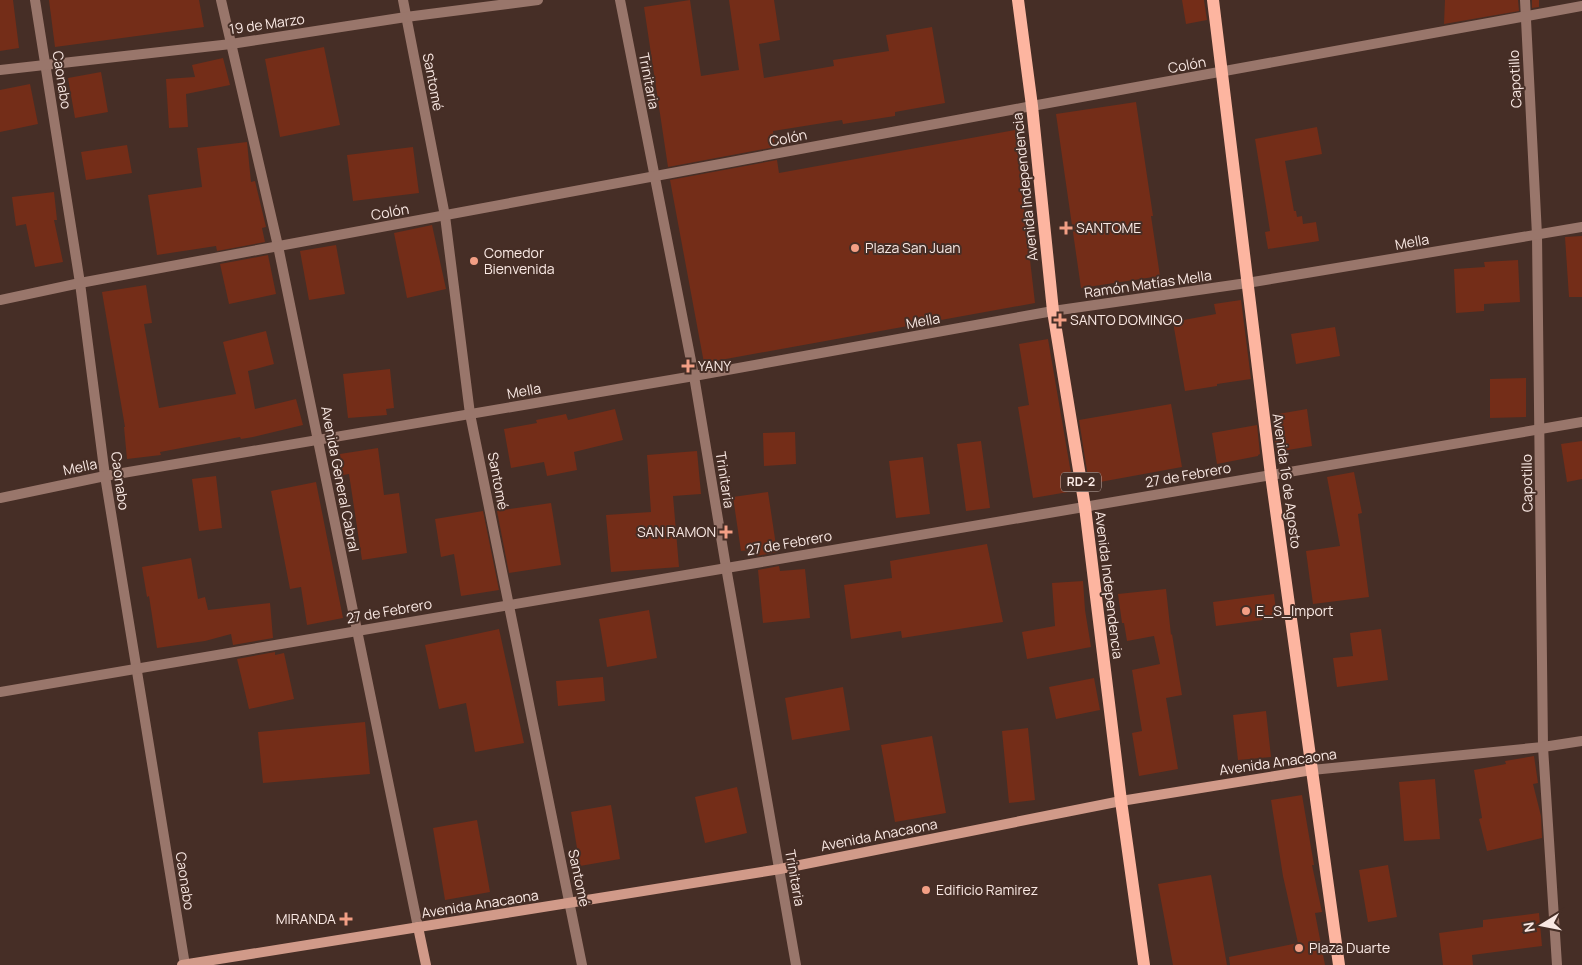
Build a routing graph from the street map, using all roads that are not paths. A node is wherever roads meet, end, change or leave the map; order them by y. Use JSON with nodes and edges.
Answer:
{"nodes":[{"id":1,"x":35,"y":0,"type":"edge"},
{"id":2,"x":221,"y":0,"type":"edge"},
{"id":3,"x":403,"y":0,"type":"edge"},
{"id":4,"x":538,"y":0,"type":"edge"},
{"id":5,"x":620,"y":0,"type":"edge"},
{"id":6,"x":1018,"y":0,"type":"edge"},
{"id":7,"x":1213,"y":0,"type":"edge"},
{"id":8,"x":1526,"y":0,"type":"edge"},
{"id":9,"x":1582,"y":6,"type":"edge"},
{"id":10,"x":406,"y":17,"type":"junction"},
{"id":11,"x":1525,"y":17,"type":"junction"},
{"id":12,"x":231,"y":44,"type":"junction"},
{"id":13,"x":45,"y":65,"type":"junction"},
{"id":14,"x":0,"y":70,"type":"edge"},
{"id":15,"x":1222,"y":72,"type":"junction"},
{"id":16,"x":1032,"y":106,"type":"junction"},
{"id":17,"x":654,"y":177,"type":"junction"},
{"id":18,"x":445,"y":216,"type":"junction"},
{"id":19,"x":1582,"y":227,"type":"edge"},
{"id":20,"x":1537,"y":235,"type":"junction"},
{"id":21,"x":278,"y":246,"type":"junction"},
{"id":22,"x":80,"y":283,"type":"junction"},
{"id":23,"x":1246,"y":284,"type":"junction"},
{"id":24,"x":0,"y":300,"type":"edge"},
{"id":25,"x":1053,"y":311,"type":"junction"},
{"id":26,"x":694,"y":376,"type":"junction"},
{"id":27,"x":470,"y":414,"type":"junction"},
{"id":28,"x":1582,"y":422,"type":"edge"},
{"id":29,"x":1540,"y":430,"type":"junction"},
{"id":30,"x":318,"y":440,"type":"junction"},
{"id":31,"x":1271,"y":475,"type":"junction"},
{"id":32,"x":105,"y":476,"type":"junction"},
{"id":33,"x":0,"y":498,"type":"edge"},
{"id":34,"x":1085,"y":507,"type":"junction"},
{"id":35,"x":726,"y":567,"type":"junction"},
{"id":36,"x":508,"y":604,"type":"junction"},
{"id":37,"x":356,"y":630,"type":"junction"},
{"id":38,"x":135,"y":668,"type":"junction"},
{"id":39,"x":0,"y":692,"type":"edge"},
{"id":40,"x":1582,"y":741,"type":"edge"},
{"id":41,"x":1543,"y":747,"type":"junction"},
{"id":42,"x":1312,"y":770,"type":"junction"},
{"id":43,"x":1121,"y":801,"type":"junction"},
{"id":44,"x":780,"y":869,"type":"junction"},
{"id":45,"x":571,"y":903,"type":"junction"},
{"id":46,"x":418,"y":927,"type":"junction"},
{"id":47,"x":184,"y":965,"type":"edge"},
{"id":48,"x":426,"y":965,"type":"edge"},
{"id":49,"x":582,"y":965,"type":"edge"},
{"id":50,"x":796,"y":965,"type":"edge"},
{"id":51,"x":1144,"y":965,"type":"edge"},
{"id":52,"x":1339,"y":965,"type":"edge"},
{"id":53,"x":1557,"y":965,"type":"edge"}],
"edges":[{"from":1,"to":13,"type":"street","name":"Caonabo"},
{"from":2,"to":12,"type":"street","name":"Avenida General Cabral"},
{"from":3,"to":10,"type":"street","name":"Santomé"},
{"from":4,"to":10,"type":"street","name":"19 de Marzo"},
{"from":5,"to":17,"type":"street","name":"Trinitaria"},
{"from":6,"to":16,"type":"main road","name":"Avenida Independencia","number":"RD-2"},
{"from":7,"to":15,"type":"main road","name":"Avenida 16 de Agosto"},
{"from":8,"to":11,"type":"street","name":"Capotillo"},
{"from":9,"to":11,"type":"street","name":"Colón"},
{"from":10,"to":12,"type":"street","name":"19 de Marzo"},
{"from":10,"to":18,"type":"street","name":"Santomé"},
{"from":11,"to":15,"type":"street","name":"Colón"},
{"from":11,"to":20,"type":"street","name":"Capotillo"},
{"from":12,"to":13,"type":"street","name":"19 de Marzo"},
{"from":12,"to":21,"type":"street","name":"Avenida General Cabral"},
{"from":13,"to":14,"type":"street","name":"19 de Marzo"},
{"from":13,"to":22,"type":"street","name":"Caonabo"},
{"from":15,"to":16,"type":"street","name":"Colón"},
{"from":15,"to":23,"type":"main road","name":"Avenida 16 de Agosto"},
{"from":16,"to":17,"type":"street","name":"Colón"},
{"from":16,"to":25,"type":"main road","name":"Avenida Independencia","number":"RD-2"},
{"from":17,"to":18,"type":"street","name":"Colón"},
{"from":17,"to":26,"type":"street","name":"Trinitaria"},
{"from":18,"to":21,"type":"street","name":"Colón"},
{"from":18,"to":27,"type":"street","name":"Santomé"},
{"from":19,"to":20,"type":"street","name":"Mella"},
{"from":20,"to":23,"type":"street","name":"Mella"},
{"from":20,"to":29,"type":"street","name":"Capotillo"},
{"from":21,"to":22,"type":"street","name":"Colón"},
{"from":21,"to":30,"type":"street","name":"Avenida General Cabral"},
{"from":22,"to":24,"type":"street","name":"Colón"},
{"from":22,"to":32,"type":"street","name":"Caonabo"},
{"from":23,"to":25,"type":"street","name":"Ramón Matías Mella"},
{"from":23,"to":31,"type":"main road","name":"Avenida 16 de Agosto"},
{"from":25,"to":26,"type":"street","name":"Mella"},
{"from":25,"to":34,"type":"main road","name":"Avenida Independencia","number":"RD-2"},
{"from":26,"to":27,"type":"street","name":"Mella"},
{"from":26,"to":35,"type":"street","name":"Trinitaria"},
{"from":27,"to":30,"type":"street","name":"Mella"},
{"from":27,"to":36,"type":"street","name":"Santomé"},
{"from":28,"to":29,"type":"street","name":"27 de Febrero"},
{"from":29,"to":31,"type":"street","name":"27 de Febrero"},
{"from":29,"to":41,"type":"street","name":"Capotillo"},
{"from":30,"to":32,"type":"street","name":"Mella"},
{"from":30,"to":37,"type":"street","name":"Avenida General Cabral"},
{"from":31,"to":34,"type":"street","name":"27 de Febrero"},
{"from":31,"to":42,"type":"main road","name":"Avenida 16 de Agosto"},
{"from":32,"to":33,"type":"street","name":"Mella"},
{"from":32,"to":38,"type":"street","name":"Caonabo"},
{"from":34,"to":35,"type":"street","name":"27 de Febrero"},
{"from":34,"to":43,"type":"main road","name":"Avenida Independencia","number":"RD-2"},
{"from":35,"to":36,"type":"street","name":"27 de Febrero"},
{"from":35,"to":44,"type":"street","name":"Trinitaria"},
{"from":36,"to":37,"type":"street","name":"27 de Febrero"},
{"from":36,"to":45,"type":"street","name":"Santomé"},
{"from":37,"to":38,"type":"street","name":"27 de Febrero"},
{"from":37,"to":46,"type":"street","name":"Avenida General Cabral"},
{"from":38,"to":39,"type":"street","name":"27 de Febrero"},
{"from":38,"to":47,"type":"street","name":"Caonabo"},
{"from":40,"to":41,"type":"street","name":"Avenida Anacaona"},
{"from":41,"to":42,"type":"street","name":"Avenida Anacaona"},
{"from":41,"to":53,"type":"street","name":"Capotillo"},
{"from":42,"to":43,"type":"main road","name":"Avenida Anacaona"},
{"from":42,"to":52,"type":"main road","name":"Avenida 16 de Agosto"},
{"from":43,"to":44,"type":"main road","name":"Avenida Anacaona"},
{"from":43,"to":51,"type":"main road","name":"Avenida Independencia","number":"RD-2"},
{"from":44,"to":45,"type":"main road","name":"Avenida Anacaona"},
{"from":44,"to":50,"type":"street","name":"Trinitaria"},
{"from":45,"to":46,"type":"main road","name":"Avenida Anacaona"},
{"from":45,"to":49,"type":"street","name":"Santomé"},
{"from":46,"to":47,"type":"main road","name":"Avenida Anacaona"},
{"from":46,"to":48,"type":"main road","name":"Avenida General Cabral"}]}
